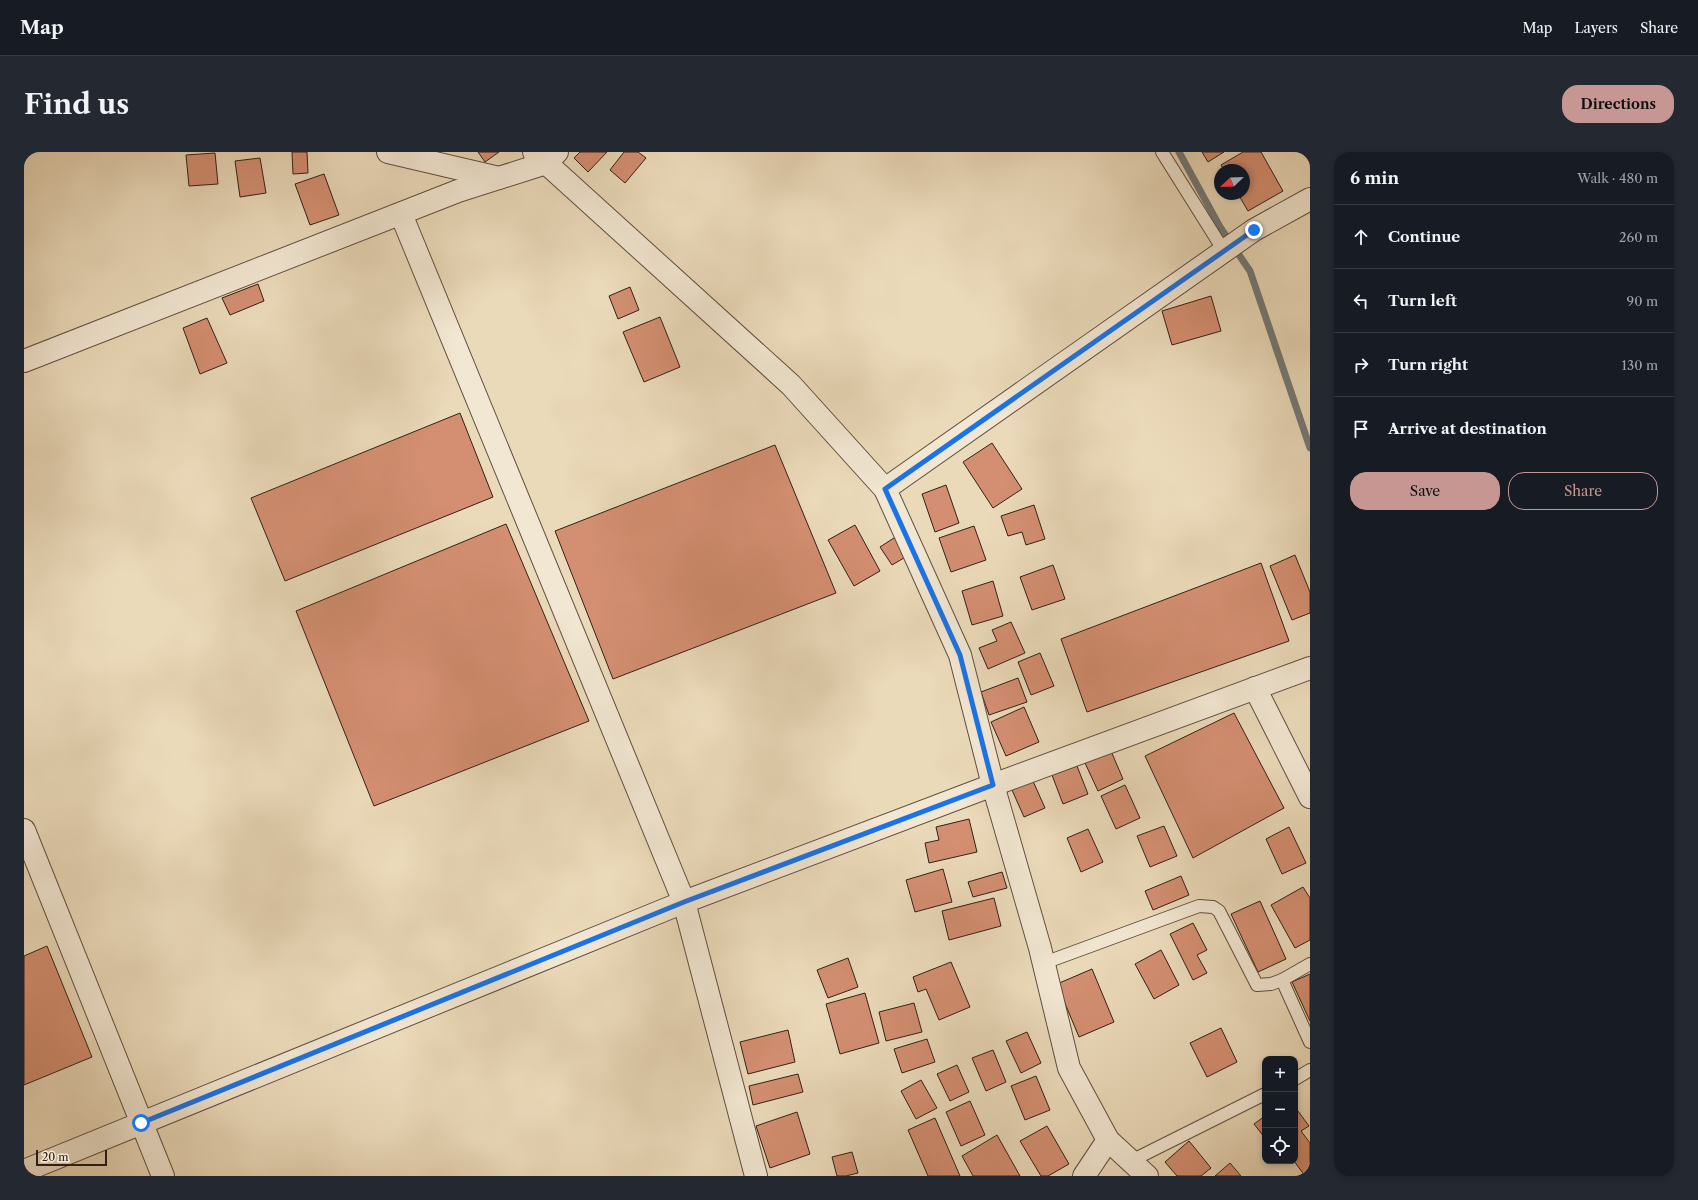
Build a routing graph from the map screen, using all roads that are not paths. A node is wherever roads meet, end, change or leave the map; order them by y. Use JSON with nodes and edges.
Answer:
{"nodes":[{"id":1,"x":388,"y":152,"type":"edge"},
{"id":2,"x":1162,"y":152,"type":"edge"},
{"id":3,"x":546,"y":156,"type":"edge"},
{"id":4,"x":499,"y":178,"type":"junction"},
{"id":5,"x":1310,"y":199,"type":"edge"},
{"id":6,"x":400,"y":214,"type":"junction"},
{"id":7,"x":1224,"y":250,"type":"junction"},
{"id":8,"x":24,"y":361,"type":"edge"},
{"id":9,"x":885,"y":489,"type":"junction"},
{"id":10,"x":1310,"y":668,"type":"edge"},
{"id":11,"x":1255,"y":688,"type":"junction"},
{"id":12,"x":993,"y":785,"type":"junction"},
{"id":13,"x":1310,"y":797,"type":"edge"},
{"id":14,"x":24,"y":830,"type":"edge"},
{"id":15,"x":684,"y":902,"type":"junction"},
{"id":16,"x":1044,"y":964,"type":"junction"},
{"id":17,"x":1310,"y":964,"type":"edge"},
{"id":18,"x":1282,"y":980,"type":"junction"},
{"id":19,"x":1310,"y":1042,"type":"edge"},
{"id":20,"x":1310,"y":1070,"type":"edge"},
{"id":21,"x":1298,"y":1076,"type":"edge"},
{"id":22,"x":1262,"y":1096,"type":"edge"},
{"id":23,"x":141,"y":1123,"type":"junction"},
{"id":24,"x":1108,"y":1140,"type":"junction"},
{"id":25,"x":1131,"y":1162,"type":"junction"},
{"id":26,"x":24,"y":1171,"type":"edge"},
{"id":27,"x":163,"y":1176,"type":"edge"},
{"id":28,"x":756,"y":1176,"type":"edge"},
{"id":29,"x":1084,"y":1176,"type":"edge"},
{"id":30,"x":1147,"y":1176,"type":"edge"}],
"edges":[{"from":1,"to":4,"type":"street"},
{"from":2,"to":7,"type":"lane"},
{"from":3,"to":4,"type":"street"},
{"from":3,"to":9,"type":"street"},
{"from":4,"to":6,"type":"street"},
{"from":5,"to":7,"type":"street"},
{"from":6,"to":8,"type":"street"},
{"from":6,"to":15,"type":"street"},
{"from":7,"to":9,"type":"street"},
{"from":9,"to":12,"type":"street"},
{"from":10,"to":11,"type":"street"},
{"from":11,"to":12,"type":"street"},
{"from":11,"to":13,"type":"street"},
{"from":12,"to":15,"type":"street"},
{"from":12,"to":16,"type":"street"},
{"from":14,"to":23,"type":"street"},
{"from":15,"to":23,"type":"street"},
{"from":15,"to":28,"type":"street"},
{"from":16,"to":18,"type":"lane"},
{"from":16,"to":24,"type":"street"},
{"from":17,"to":18,"type":"lane"},
{"from":18,"to":19,"type":"lane"},
{"from":20,"to":21,"type":"lane"},
{"from":22,"to":25,"type":"lane"},
{"from":23,"to":26,"type":"street"},
{"from":23,"to":27,"type":"street"},
{"from":24,"to":25,"type":"street"},
{"from":24,"to":29,"type":"street"},
{"from":25,"to":30,"type":"street"}]}
